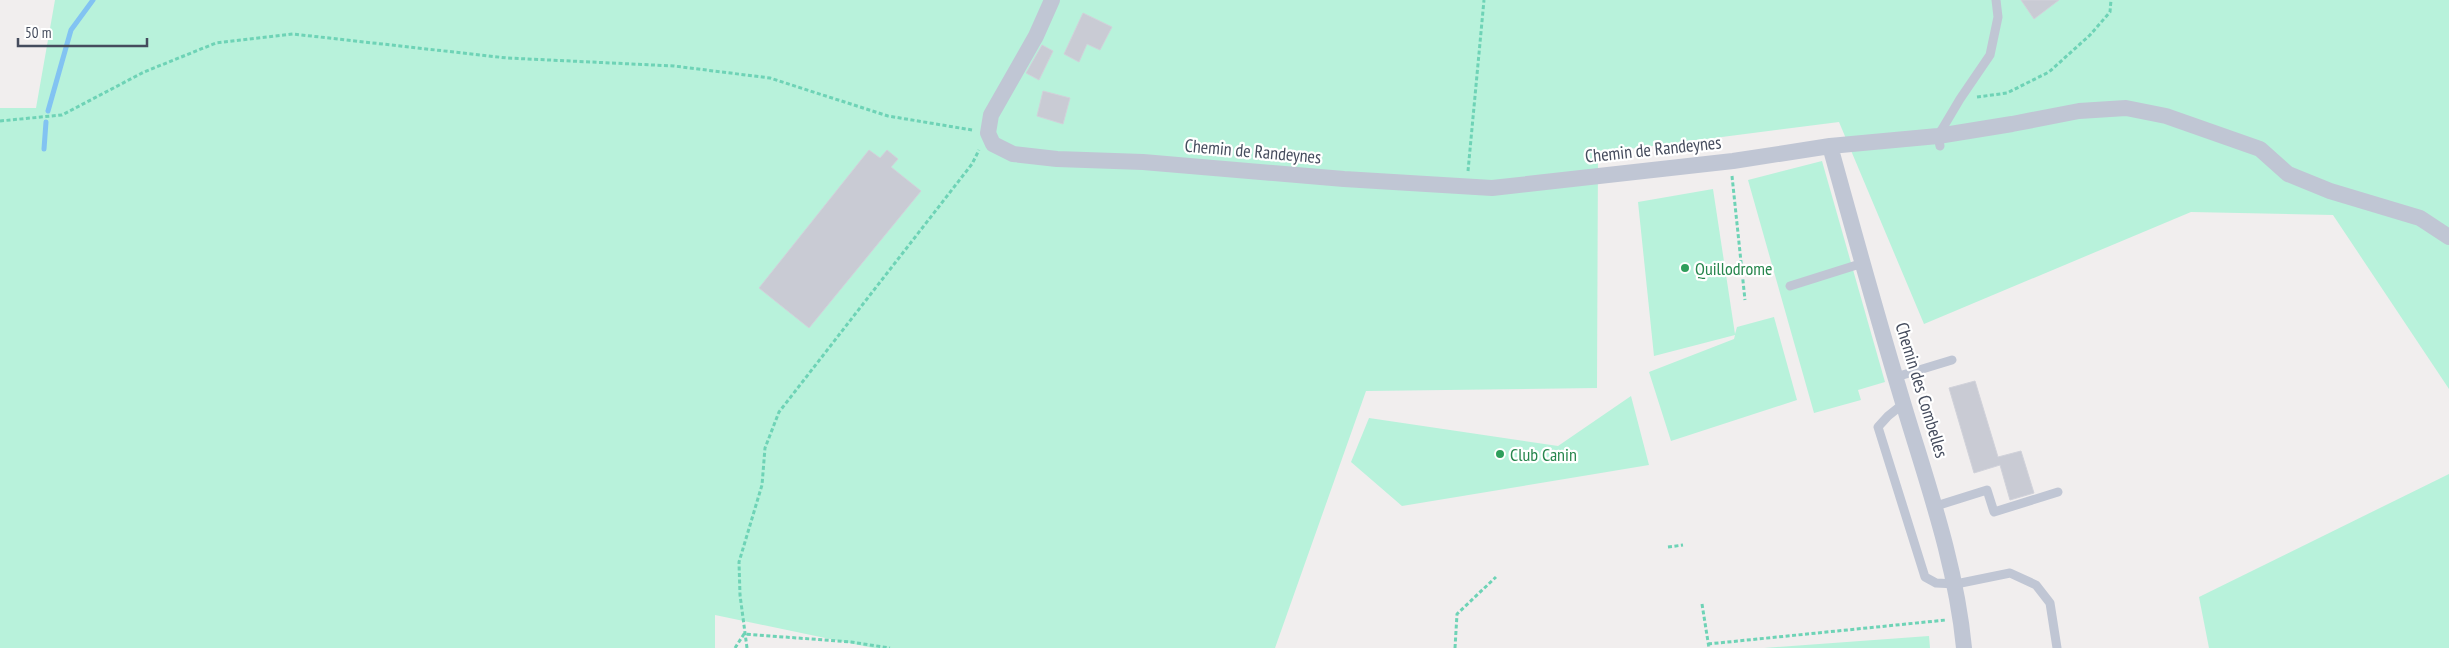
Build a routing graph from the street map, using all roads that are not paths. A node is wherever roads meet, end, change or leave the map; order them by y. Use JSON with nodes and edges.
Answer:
{"nodes":[{"id":1,"x":1052,"y":0,"type":"edge"},
{"id":2,"x":1996,"y":0,"type":"edge"},
{"id":3,"x":1939,"y":141,"type":"junction"},
{"id":4,"x":1830,"y":146,"type":"junction"},
{"id":5,"x":2449,"y":236,"type":"edge"},
{"id":6,"x":1863,"y":263,"type":"junction"},
{"id":7,"x":1790,"y":286,"type":"dead end"},
{"id":8,"x":1952,"y":360,"type":"dead end"},
{"id":9,"x":1896,"y":377,"type":"junction"},
{"id":10,"x":1903,"y":404,"type":"junction"},
{"id":11,"x":2058,"y":492,"type":"dead end"},
{"id":12,"x":1936,"y":506,"type":"junction"},
{"id":13,"x":1956,"y":584,"type":"junction"},
{"id":14,"x":1964,"y":648,"type":"edge"},
{"id":15,"x":2057,"y":648,"type":"edge"}],
"edges":[{"from":1,"to":4,"type":"street","name":"Chemin de Randeynes"},
{"from":2,"to":3,"type":"lane"},
{"from":3,"to":4,"type":"street","name":"Chemin de Randeynes"},
{"from":3,"to":5,"type":"street","name":"Chemin de Randeynes"},
{"from":4,"to":6,"type":"street","name":"Chemin des Combelles"},
{"from":6,"to":7,"type":"lane"},
{"from":6,"to":9,"type":"street","name":"Chemin des Combelles"},
{"from":8,"to":9,"type":"lane"},
{"from":9,"to":10,"type":"street","name":"Chemin des Combelles"},
{"from":10,"to":12,"type":"street","name":"Chemin des Combelles"},
{"from":10,"to":13,"type":"lane"},
{"from":11,"to":12,"type":"lane"},
{"from":12,"to":13,"type":"street","name":"Chemin des Combelles"},
{"from":13,"to":14,"type":"street","name":"Chemin des Combelles"},
{"from":13,"to":15,"type":"lane"}]}
